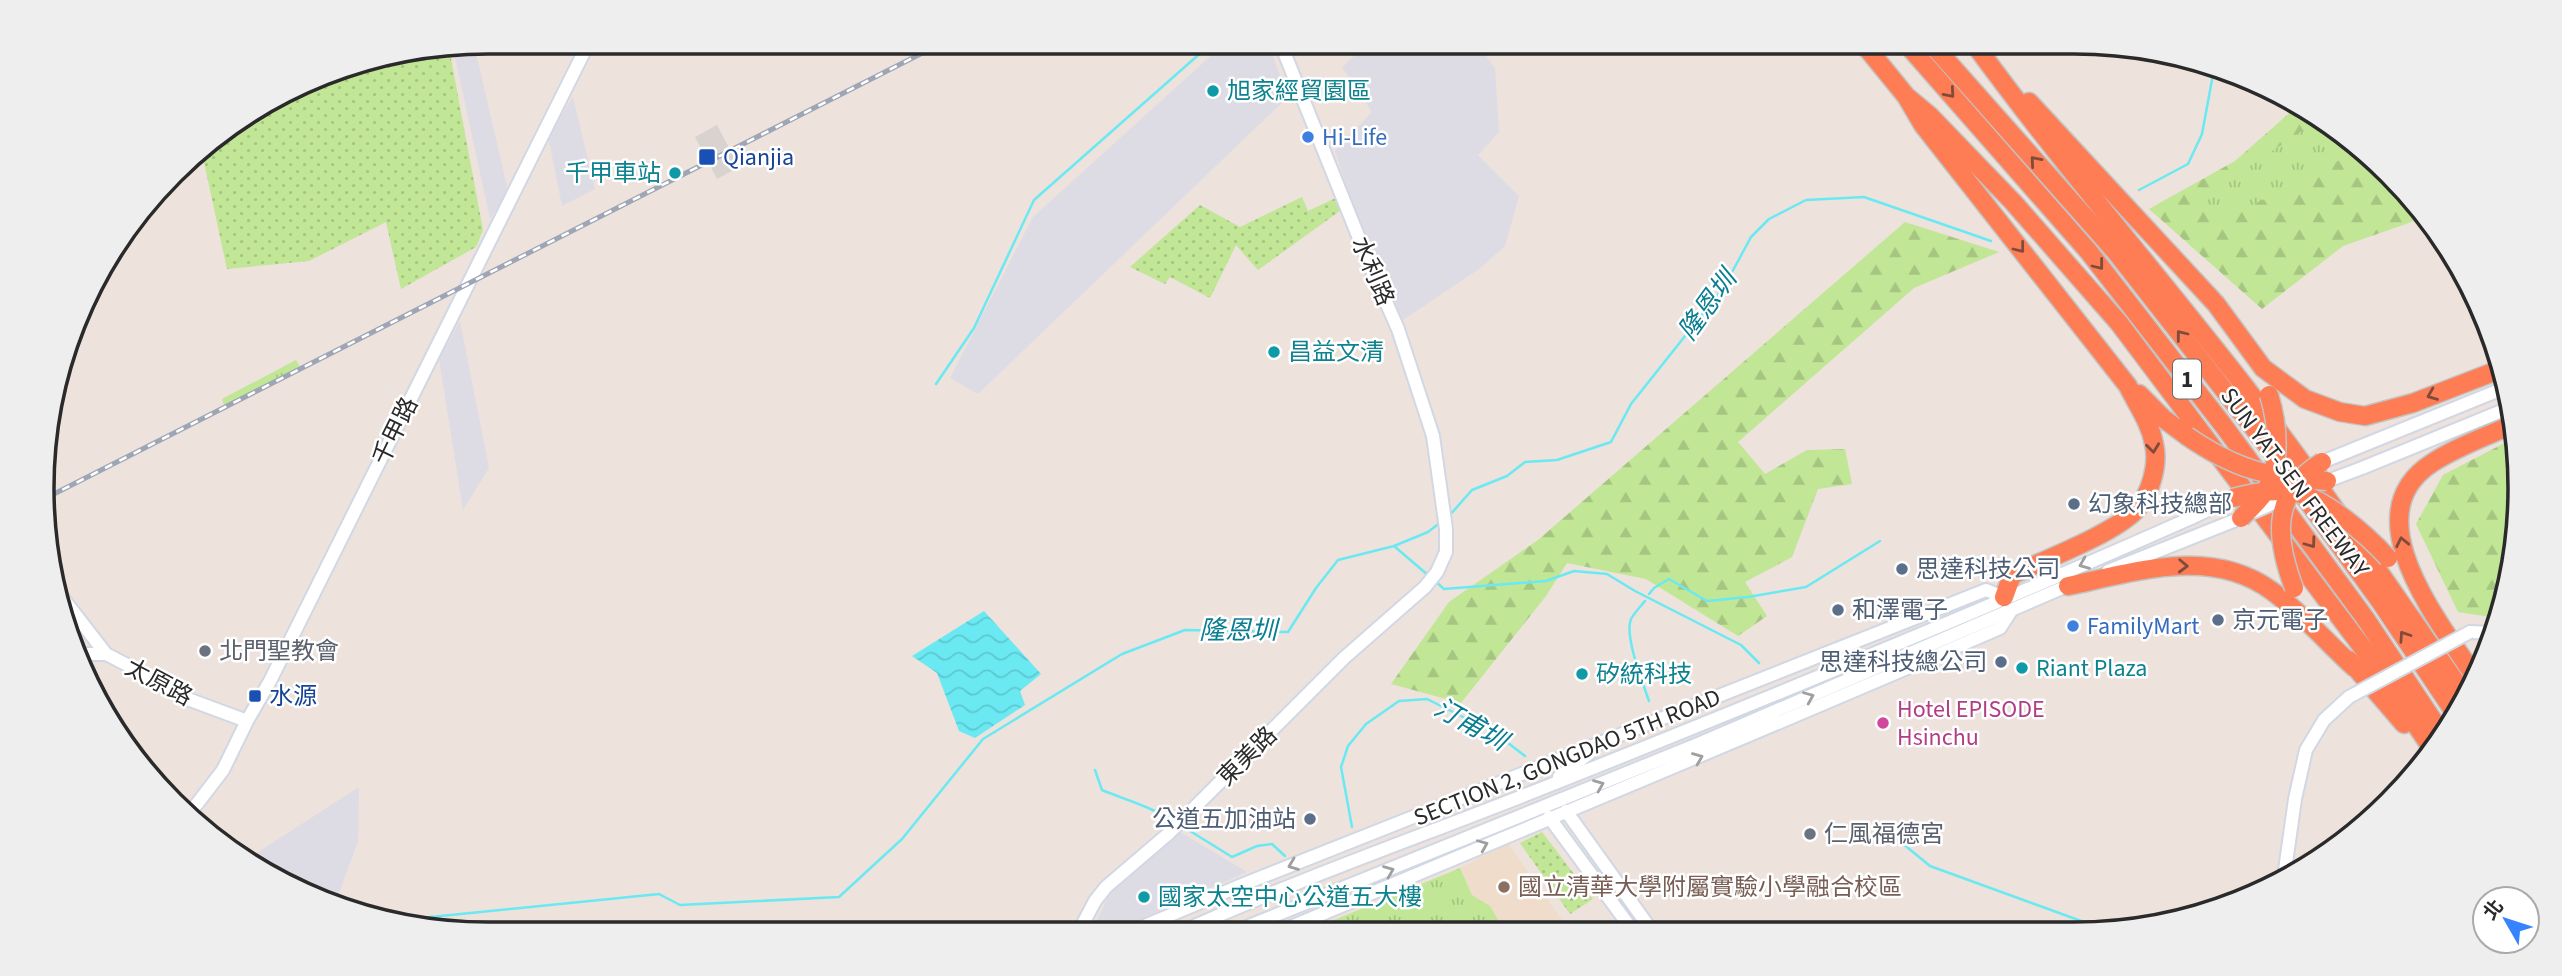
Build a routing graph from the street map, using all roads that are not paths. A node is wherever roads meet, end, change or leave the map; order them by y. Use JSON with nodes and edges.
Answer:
{"nodes":[{"id":1,"x":583,"y":54,"type":"edge"},
{"id":2,"x":1285,"y":54,"type":"edge"},
{"id":3,"x":1872,"y":54,"type":"edge"},
{"id":4,"x":1916,"y":54,"type":"edge"},
{"id":5,"x":1941,"y":54,"type":"edge"},
{"id":6,"x":1982,"y":54,"type":"edge"},
{"id":7,"x":1984,"y":54,"type":"edge"},
{"id":8,"x":1906,"y":96,"type":"junction"},
{"id":9,"x":2216,"y":304,"type":"junction"},
{"id":10,"x":2492,"y":372,"type":"edge"},
{"id":11,"x":2127,"y":386,"type":"junction"},
{"id":12,"x":2496,"y":391,"type":"edge"},
{"id":13,"x":2501,"y":411,"type":"edge"},
{"id":14,"x":2504,"y":429,"type":"edge"},
{"id":15,"x":2322,"y":462,"type":"joint"},
{"id":16,"x":2327,"y":481,"type":"joint"},
{"id":17,"x":2283,"y":486,"type":"junction"},
{"id":18,"x":2233,"y":498,"type":"joint"},
{"id":19,"x":2241,"y":517,"type":"joint"},
{"id":20,"x":1437,"y":572,"type":"joint"},
{"id":21,"x":2068,"y":586,"type":"junction"},
{"id":22,"x":2008,"y":604,"type":"junction"},
{"id":23,"x":2428,"y":604,"type":"junction"},
{"id":24,"x":72,"y":610,"type":"edge"},
{"id":25,"x":2483,"y":633,"type":"edge"},
{"id":26,"x":87,"y":654,"type":"edge"},
{"id":27,"x":106,"y":654,"type":"junction"},
{"id":28,"x":2469,"y":667,"type":"edge"},
{"id":29,"x":2355,"y":668,"type":"junction"},
{"id":30,"x":2459,"y":687,"type":"edge"},
{"id":31,"x":2450,"y":705,"type":"edge"},
{"id":32,"x":247,"y":721,"type":"junction"},
{"id":33,"x":2437,"y":726,"type":"edge"},
{"id":34,"x":2427,"y":740,"type":"edge"},
{"id":35,"x":1604,"y":743,"type":"junction"},
{"id":36,"x":2422,"y":746,"type":"edge"},
{"id":37,"x":1545,"y":787,"type":"junction"},
{"id":38,"x":194,"y":807,"type":"edge"},
{"id":39,"x":1566,"y":811,"type":"junction"},
{"id":40,"x":1549,"y":817,"type":"junction"},
{"id":41,"x":2286,"y":867,"type":"edge"},
{"id":42,"x":1084,"y":922,"type":"edge"},
{"id":43,"x":1154,"y":922,"type":"edge"},
{"id":44,"x":1204,"y":922,"type":"edge"},
{"id":45,"x":1259,"y":922,"type":"edge"},
{"id":46,"x":1302,"y":922,"type":"edge"},
{"id":47,"x":1626,"y":922,"type":"edge"},
{"id":48,"x":1646,"y":922,"type":"edge"}],
"edges":[{"from":1,"to":32,"type":"street","name":"千甲路"},
{"from":2,"to":20,"type":"street","name":"水利路"},
{"from":3,"to":8,"type":"highway"},
{"from":4,"to":33,"type":"highway","name":"SUN YAT-SEN FREEWAY","number":"1","one_way":true},
{"from":31,"to":5,"type":"highway","name":"SUN YAT-SEN FREEWAY","number":"1","one_way":true},
{"from":6,"to":30,"type":"highway"},
{"from":7,"to":9,"type":"highway"},
{"from":8,"to":11,"type":"highway","one_way":true},
{"from":8,"to":34,"type":"highway"},
{"from":10,"to":9,"type":"highway","one_way":true},
{"from":9,"to":17,"type":"highway","bridge":true},
{"from":11,"to":17,"type":"highway","bridge":true},
{"from":11,"to":22,"type":"highway","one_way":true},
{"from":12,"to":15,"type":"street"},
{"from":13,"to":16,"type":"street","bridge":true},
{"from":23,"to":14,"type":"highway","one_way":true},
{"from":15,"to":17,"type":"highway","bridge":true},
{"from":16,"to":17,"type":"highway","bridge":true},
{"from":17,"to":18,"type":"highway","bridge":true},
{"from":17,"to":19,"type":"highway","bridge":true},
{"from":17,"to":23,"type":"highway","bridge":true},
{"from":17,"to":29,"type":"highway","bridge":true},
{"from":18,"to":22,"type":"street","name":"SECTION 2, GONGDAO 5TH ROAD","one_way":true,"bridge":true},
{"from":19,"to":21,"type":"street","name":"SECTION 2, GONGDAO 5TH ROAD"},
{"from":20,"to":42,"type":"street","name":"東美路"},
{"from":21,"to":22,"type":"street","name":"SECTION 2, GONGDAO 5TH ROAD"},
{"from":21,"to":29,"type":"highway","one_way":true},
{"from":22,"to":35,"type":"street","name":"SECTION 2, GONGDAO 5TH ROAD"},
{"from":22,"to":37,"type":"street","name":"SECTION 2, GONGDAO 5TH ROAD"},
{"from":39,"to":22,"type":"street","name":"SECTION 2, GONGDAO 5TH ROAD","one_way":true},
{"from":45,"to":22,"type":"street","name":"SECTION 2, GONGDAO 5TH ROAD","one_way":true},
{"from":23,"to":28,"type":"highway"},
{"from":24,"to":27,"type":"street","name":"太原路"},
{"from":25,"to":41,"type":"street","bridge":true},
{"from":26,"to":27,"type":"street"},
{"from":27,"to":32,"type":"street","name":"太原路"},
{"from":29,"to":36,"type":"highway"},
{"from":32,"to":38,"type":"street","name":"千甲路"},
{"from":35,"to":37,"type":"street"},
{"from":35,"to":43,"type":"street","name":"SECTION 2, GONGDAO 5TH ROAD","one_way":true},
{"from":37,"to":44,"type":"street","name":"SECTION 2, GONGDAO 5TH ROAD"},
{"from":39,"to":40,"type":"street","name":"SECTION 2, GONGDAO 5TH ROAD"},
{"from":39,"to":48,"type":"street"},
{"from":46,"to":40,"type":"street","name":"SECTION 2, GONGDAO 5TH ROAD","one_way":true},
{"from":40,"to":47,"type":"street"}]}
